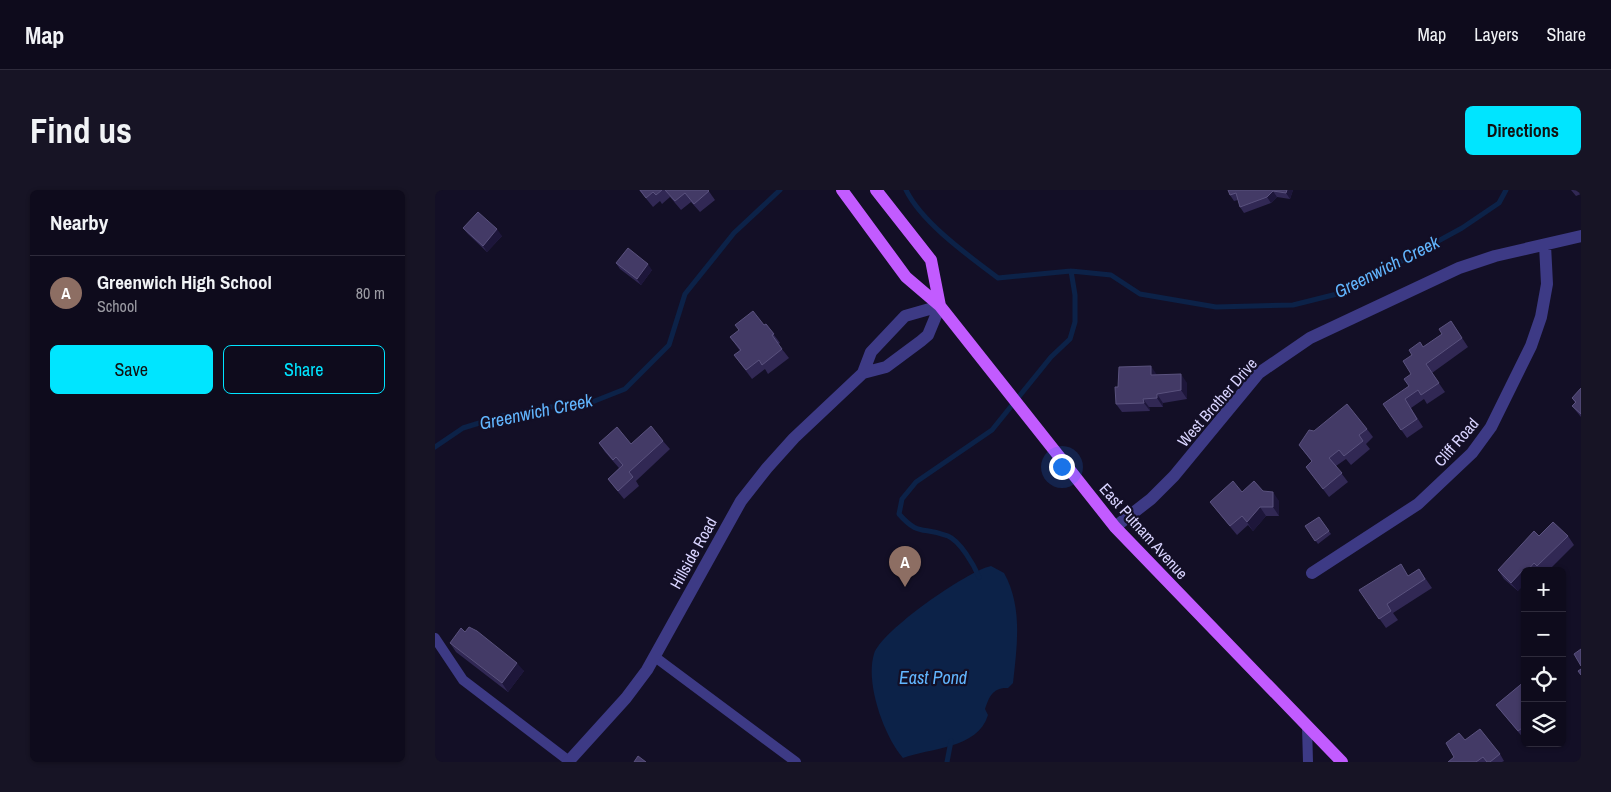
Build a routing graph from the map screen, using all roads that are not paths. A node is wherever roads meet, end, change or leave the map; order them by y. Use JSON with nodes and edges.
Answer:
{"nodes":[{"id":1,"x":843,"y":190,"type":"edge"},
{"id":2,"x":876,"y":190,"type":"edge"},
{"id":3,"x":1581,"y":236,"type":"edge"},
{"id":4,"x":1545,"y":245,"type":"junction"},
{"id":5,"x":940,"y":306,"type":"junction"},
{"id":6,"x":863,"y":373,"type":"junction"},
{"id":7,"x":1115,"y":527,"type":"junction"},
{"id":8,"x":1312,"y":573,"type":"dead end"},
{"id":9,"x":435,"y":638,"type":"edge"},
{"id":10,"x":655,"y":657,"type":"junction"},
{"id":11,"x":1307,"y":726,"type":"junction"},
{"id":12,"x":568,"y":762,"type":"edge"},
{"id":13,"x":796,"y":762,"type":"edge"},
{"id":14,"x":1308,"y":762,"type":"edge"},
{"id":15,"x":1342,"y":762,"type":"edge"}],
"edges":[{"from":1,"to":5,"type":"main road","name":"East Putnam Avenue"},
{"from":2,"to":5,"type":"main road","name":"East Putnam Avenue"},
{"from":3,"to":4,"type":"street","name":"West Brother Drive"},
{"from":4,"to":7,"type":"street","name":"West Brother Drive"},
{"from":4,"to":8,"type":"street","name":"Cliff Road"},
{"from":5,"to":6,"type":"street","name":"Hillside Road"},
{"from":5,"to":6,"type":"street","name":"Hillside Road"},
{"from":5,"to":7,"type":"main road","name":"East Putnam Avenue"},
{"from":6,"to":10,"type":"street","name":"Hillside Road"},
{"from":7,"to":11,"type":"main road","name":"East Putnam Avenue"},
{"from":9,"to":12,"type":"lane"},
{"from":10,"to":12,"type":"street","name":"Hillside Road"},
{"from":10,"to":13,"type":"lane"},
{"from":11,"to":14,"type":"lane"},
{"from":11,"to":15,"type":"main road","name":"East Putnam Avenue"}]}
